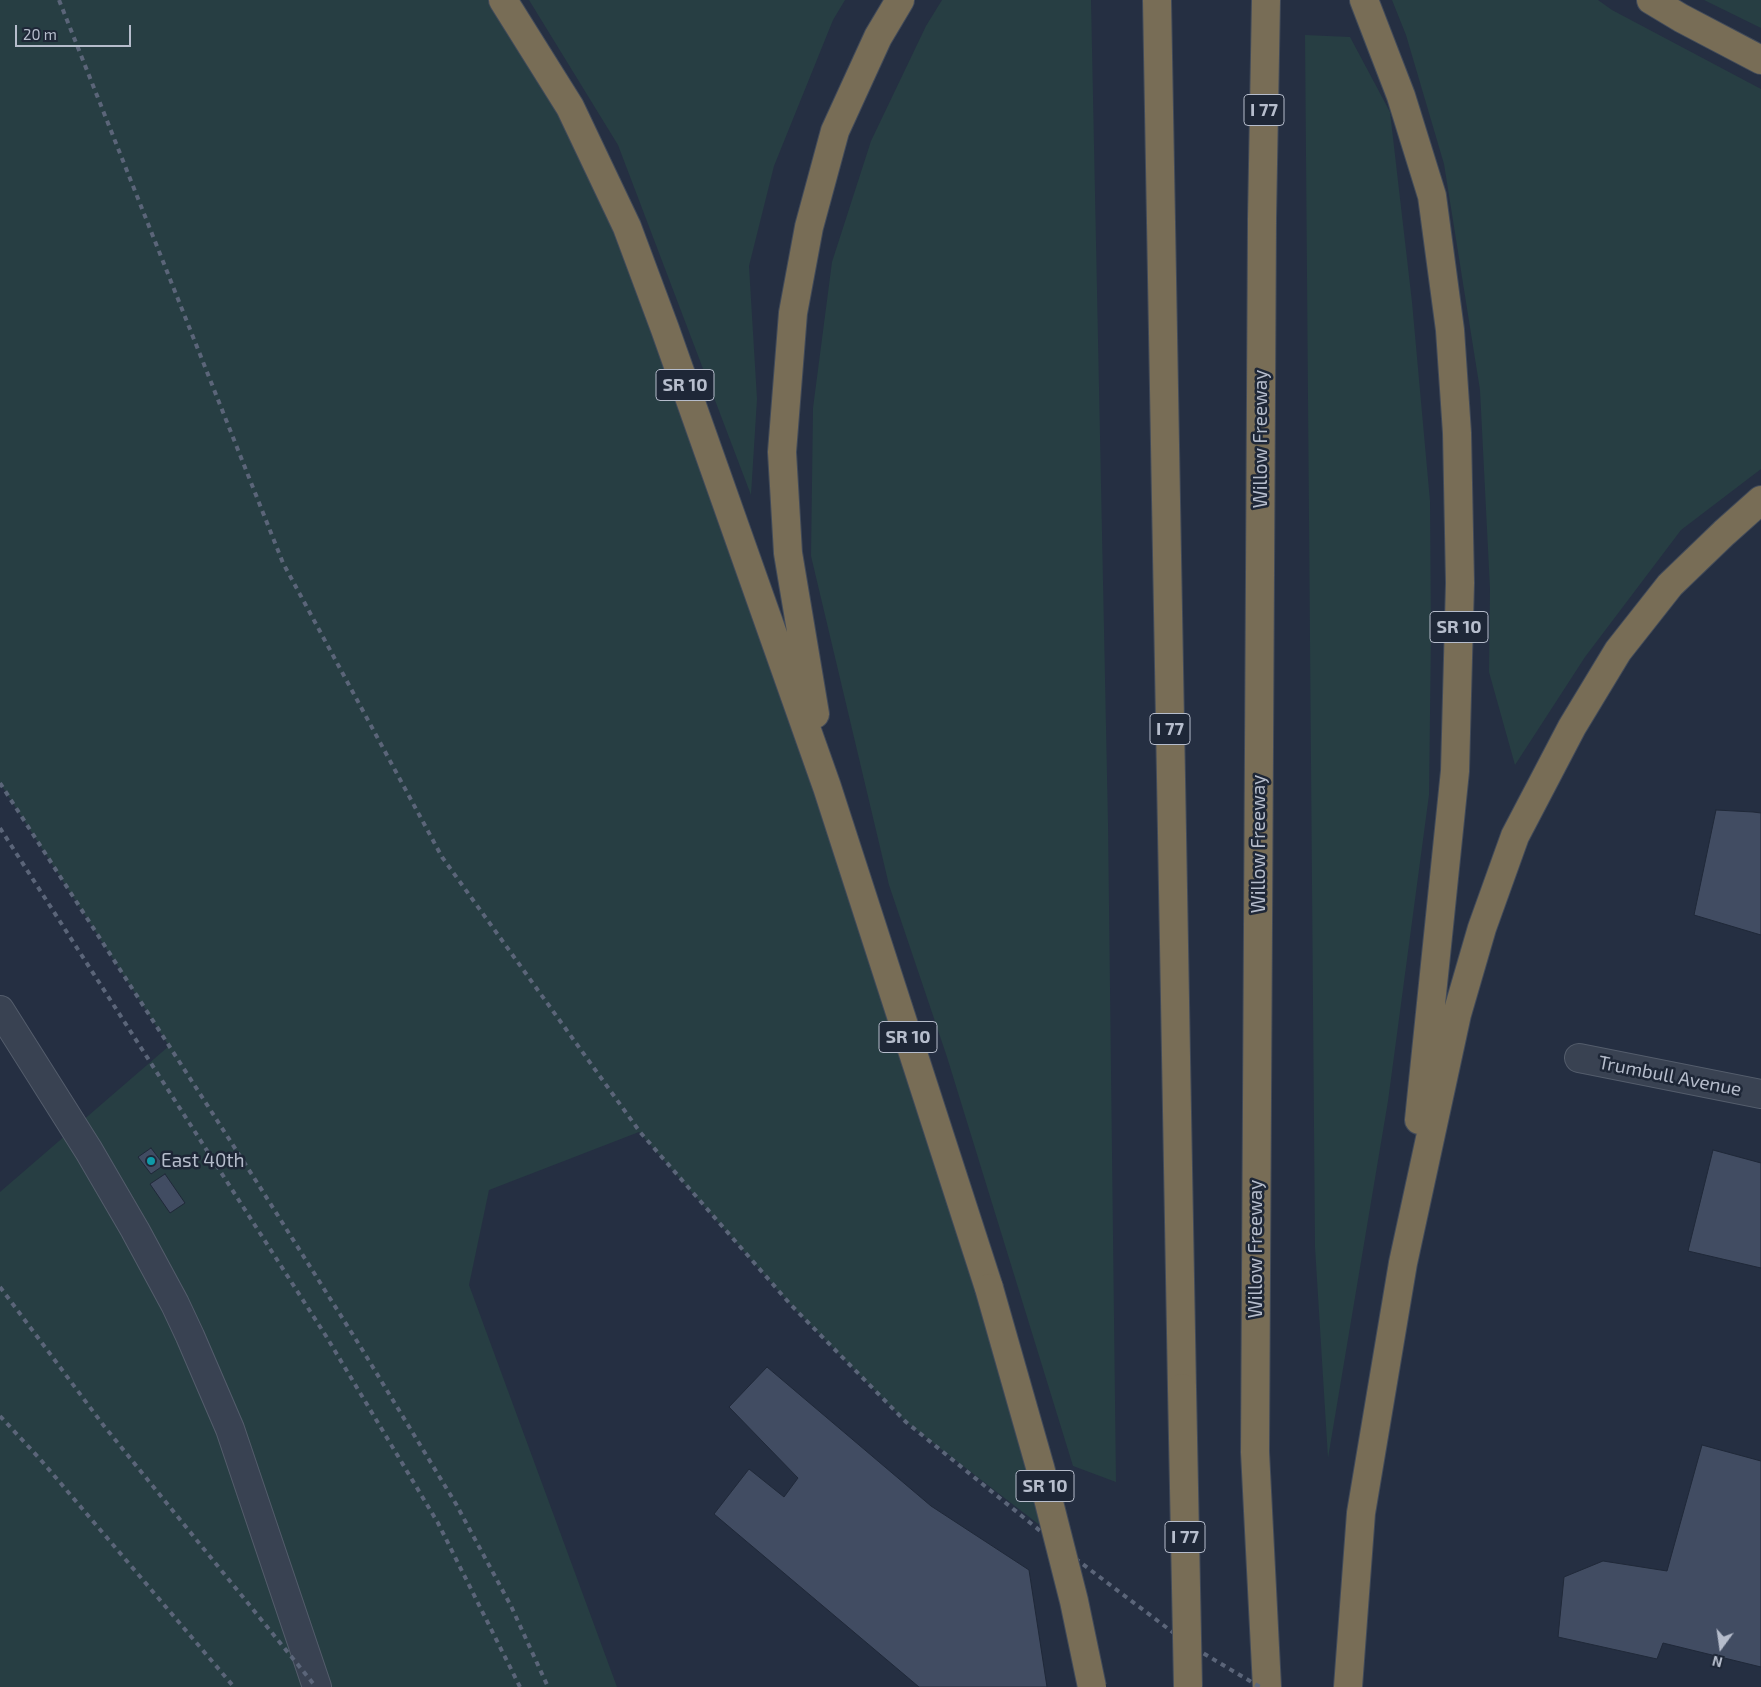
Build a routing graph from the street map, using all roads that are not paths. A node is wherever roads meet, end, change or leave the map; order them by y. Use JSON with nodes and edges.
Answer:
{"nodes":[{"id":1,"x":503,"y":0,"type":"edge"},
{"id":2,"x":900,"y":0,"type":"edge"},
{"id":3,"x":1158,"y":0,"type":"edge"},
{"id":4,"x":1266,"y":0,"type":"edge"},
{"id":5,"x":1364,"y":0,"type":"edge"},
{"id":6,"x":1651,"y":0,"type":"edge"},
{"id":7,"x":1761,"y":60,"type":"edge"},
{"id":8,"x":1761,"y":500,"type":"edge"},
{"id":9,"x":827,"y":787,"type":"junction"},
{"id":10,"x":0,"y":1010,"type":"edge"},
{"id":11,"x":1579,"y":1058,"type":"dead end"},
{"id":12,"x":1761,"y":1094,"type":"edge"},
{"id":13,"x":1403,"y":1263,"type":"junction"},
{"id":14,"x":317,"y":1687,"type":"edge"},
{"id":15,"x":1092,"y":1687,"type":"edge"},
{"id":16,"x":1188,"y":1687,"type":"edge"},
{"id":17,"x":1267,"y":1687,"type":"edge"},
{"id":18,"x":1348,"y":1687,"type":"edge"}],
"edges":[{"from":1,"to":9,"type":"highway","number":"SR 10"},
{"from":2,"to":9,"type":"highway"},
{"from":3,"to":16,"type":"highway","number":"I 77","bridge":true},
{"from":4,"to":17,"type":"highway","name":"Willow Freeway","number":"I 77"},
{"from":5,"to":13,"type":"highway","number":"SR 10"},
{"from":6,"to":7,"type":"highway"},
{"from":8,"to":13,"type":"highway"},
{"from":9,"to":15,"type":"highway","number":"SR 10","bridge":true},
{"from":10,"to":14,"type":"street"},
{"from":11,"to":12,"type":"street","name":"Trumbull Avenue"},
{"from":13,"to":18,"type":"highway","number":"SR 10"}]}
